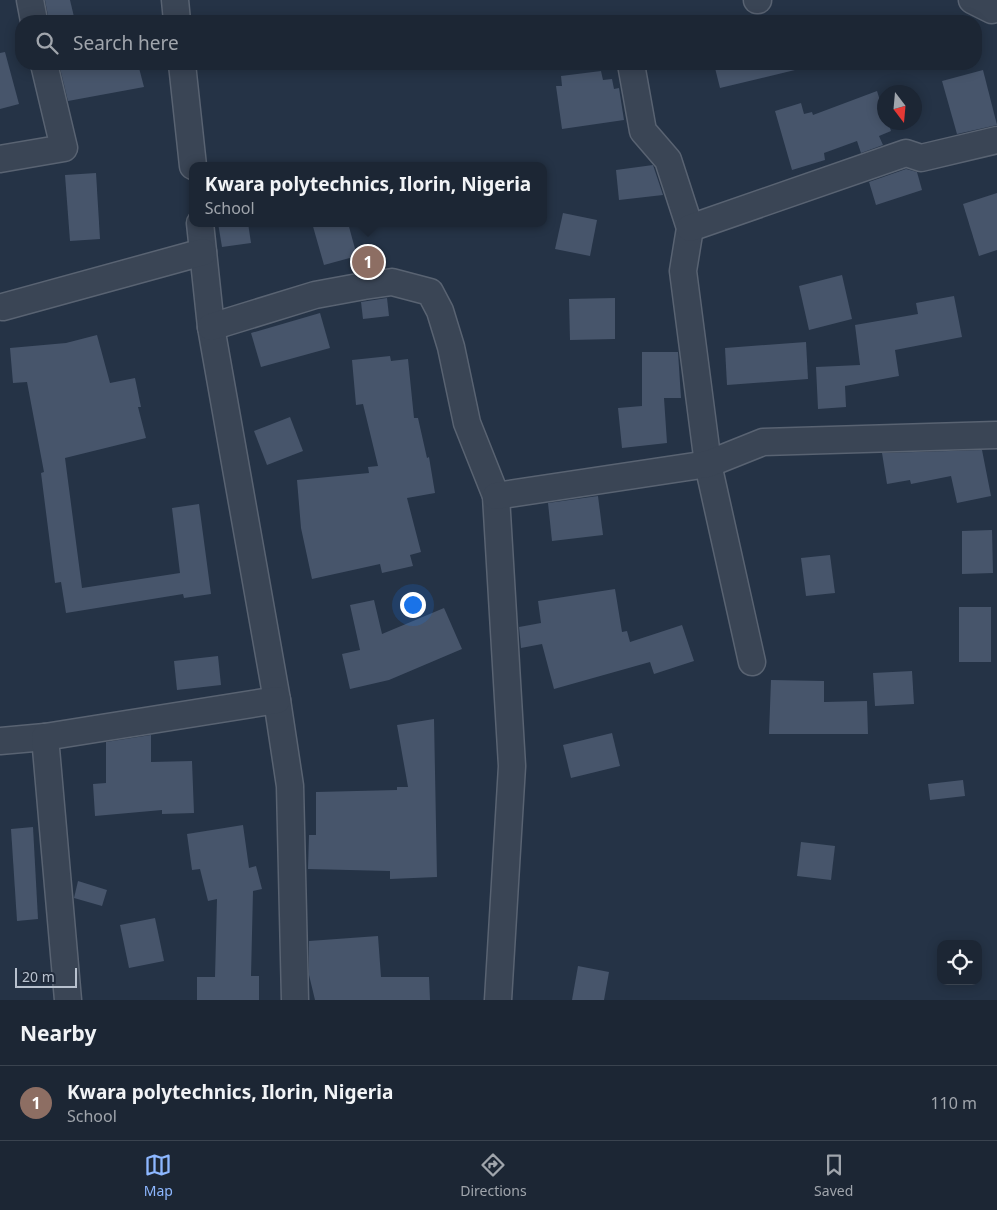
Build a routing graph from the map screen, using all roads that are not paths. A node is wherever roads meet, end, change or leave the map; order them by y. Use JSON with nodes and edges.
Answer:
{"nodes":[{"id":1,"x":30,"y":0,"type":"edge"},
{"id":2,"x":175,"y":0,"type":"edge"},
{"id":3,"x":33,"y":15,"type":"edge"},
{"id":4,"x":176,"y":15,"type":"edge"},
{"id":5,"x":45,"y":70,"type":"edge"},
{"id":6,"x":183,"y":70,"type":"edge"},
{"id":7,"x":632,"y":70,"type":"edge"},
{"id":8,"x":997,"y":140,"type":"edge"},
{"id":9,"x":0,"y":160,"type":"edge"},
{"id":10,"x":193,"y":162,"type":"edge"},
{"id":11,"x":200,"y":227,"type":"edge"},
{"id":12,"x":690,"y":228,"type":"junction"},
{"id":13,"x":203,"y":252,"type":"junction"},
{"id":14,"x":3,"y":307,"type":"dead end"},
{"id":15,"x":211,"y":327,"type":"junction"},
{"id":16,"x":996,"y":436,"type":"edge"},
{"id":17,"x":708,"y":464,"type":"junction"},
{"id":18,"x":496,"y":496,"type":"junction"},
{"id":19,"x":752,"y":662,"type":"dead end"},
{"id":20,"x":277,"y":700,"type":"junction"},
{"id":21,"x":44,"y":737,"type":"junction"},
{"id":22,"x":0,"y":741,"type":"edge"},
{"id":23,"x":68,"y":1000,"type":"edge"},
{"id":24,"x":294,"y":1000,"type":"edge"},
{"id":25,"x":498,"y":1000,"type":"edge"}],
"edges":[{"from":1,"to":3,"type":"street"},
{"from":2,"to":4,"type":"street"},
{"from":5,"to":9,"type":"street"},
{"from":6,"to":10,"type":"street"},
{"from":7,"to":12,"type":"street"},
{"from":8,"to":12,"type":"street"},
{"from":11,"to":13,"type":"street"},
{"from":12,"to":17,"type":"street"},
{"from":13,"to":14,"type":"street"},
{"from":13,"to":15,"type":"street"},
{"from":15,"to":18,"type":"street"},
{"from":15,"to":20,"type":"street"},
{"from":16,"to":17,"type":"street"},
{"from":17,"to":18,"type":"street"},
{"from":17,"to":19,"type":"street"},
{"from":18,"to":25,"type":"street"},
{"from":20,"to":21,"type":"street"},
{"from":20,"to":24,"type":"street"},
{"from":21,"to":22,"type":"street"},
{"from":21,"to":23,"type":"street"}]}
